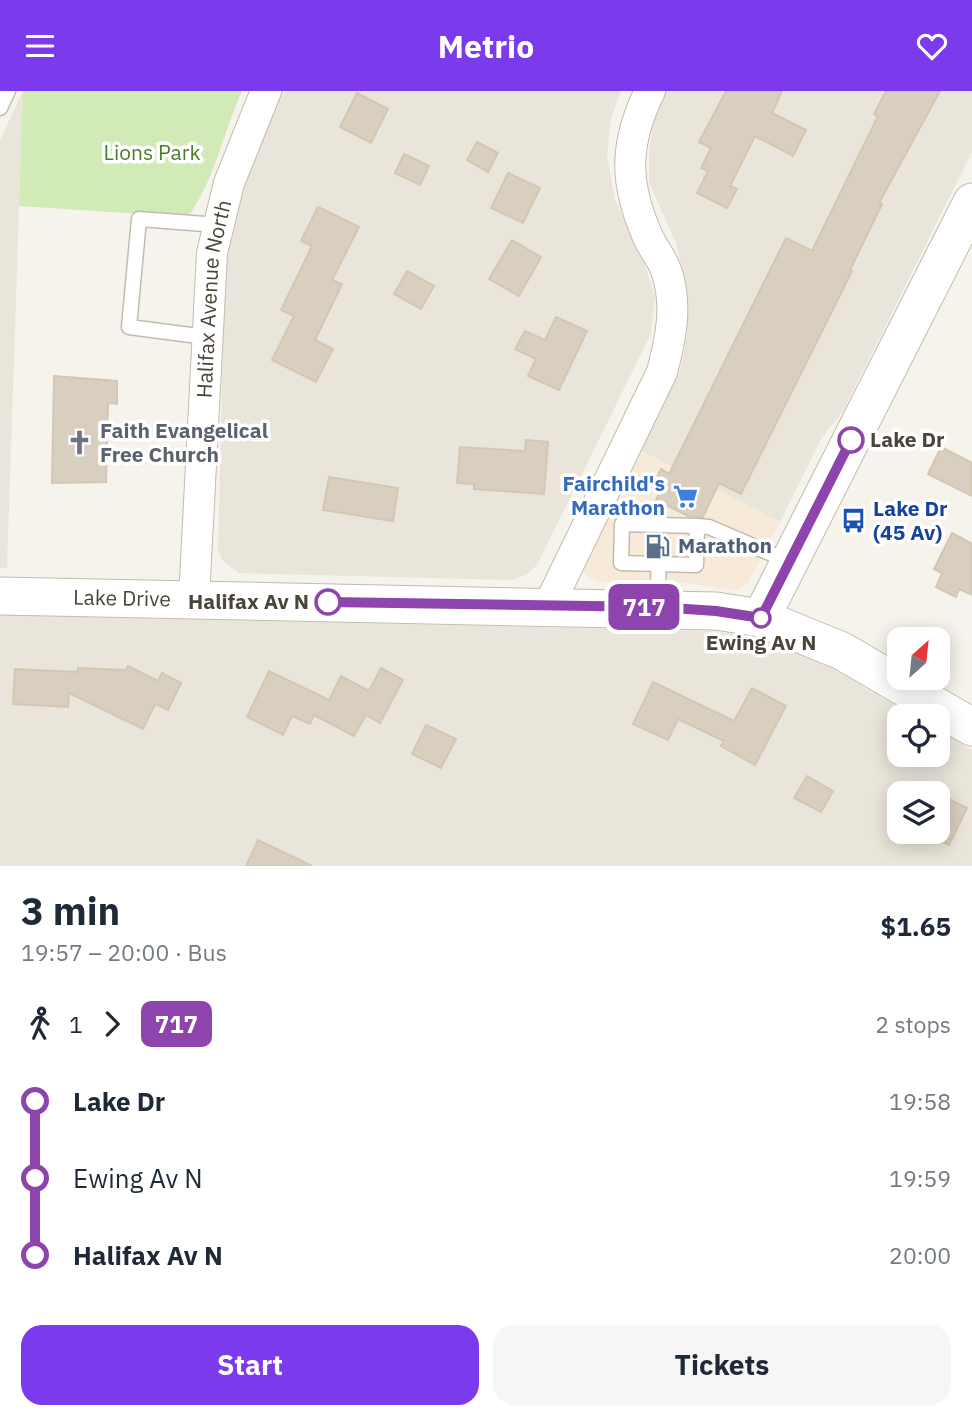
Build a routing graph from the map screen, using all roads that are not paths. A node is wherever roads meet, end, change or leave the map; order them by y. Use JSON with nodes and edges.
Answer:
{"nodes":[{"id":1,"x":8,"y":91,"type":"edge"},
{"id":2,"x":265,"y":91,"type":"edge"},
{"id":3,"x":650,"y":91,"type":"edge"},
{"id":4,"x":0,"y":108,"type":"edge"},
{"id":5,"x":972,"y":202,"type":"edge"},
{"id":6,"x":218,"y":225,"type":"junction"},
{"id":7,"x":206,"y":337,"type":"junction"},
{"id":8,"x":592,"y":514,"type":"junction"},
{"id":9,"x":622,"y":524,"type":"junction"},
{"id":10,"x":697,"y":526,"type":"junction"},
{"id":11,"x":659,"y":561,"type":"junction"},
{"id":12,"x":789,"y":562,"type":"junction"},
{"id":13,"x":0,"y":596,"type":"edge"},
{"id":14,"x":194,"y":599,"type":"junction"},
{"id":15,"x":548,"y":607,"type":"junction"},
{"id":16,"x":657,"y":607,"type":"junction"},
{"id":17,"x":761,"y":618,"type":"junction"},
{"id":18,"x":972,"y":727,"type":"edge"}],
"edges":[{"from":1,"to":4,"type":"lane"},
{"from":2,"to":6,"type":"street","name":"Halifax Avenue North"},
{"from":3,"to":8,"type":"street"},
{"from":5,"to":12,"type":"street"},
{"from":6,"to":7,"type":"street","name":"Halifax Avenue North"},
{"from":6,"to":7,"type":"lane"},
{"from":7,"to":14,"type":"street","name":"Halifax Avenue North"},
{"from":8,"to":9,"type":"lane"},
{"from":8,"to":15,"type":"street"},
{"from":9,"to":10,"type":"lane"},
{"from":9,"to":11,"type":"lane"},
{"from":10,"to":11,"type":"lane"},
{"from":10,"to":12,"type":"lane"},
{"from":11,"to":16,"type":"lane"},
{"from":12,"to":17,"type":"street"},
{"from":13,"to":14,"type":"street","name":"Lake Drive"},
{"from":14,"to":15,"type":"street","name":"Lake Drive"},
{"from":15,"to":16,"type":"street","name":"Lake Drive"},
{"from":16,"to":17,"type":"street","name":"Lake Drive"},
{"from":17,"to":18,"type":"street","name":"Lake Drive"}]}
